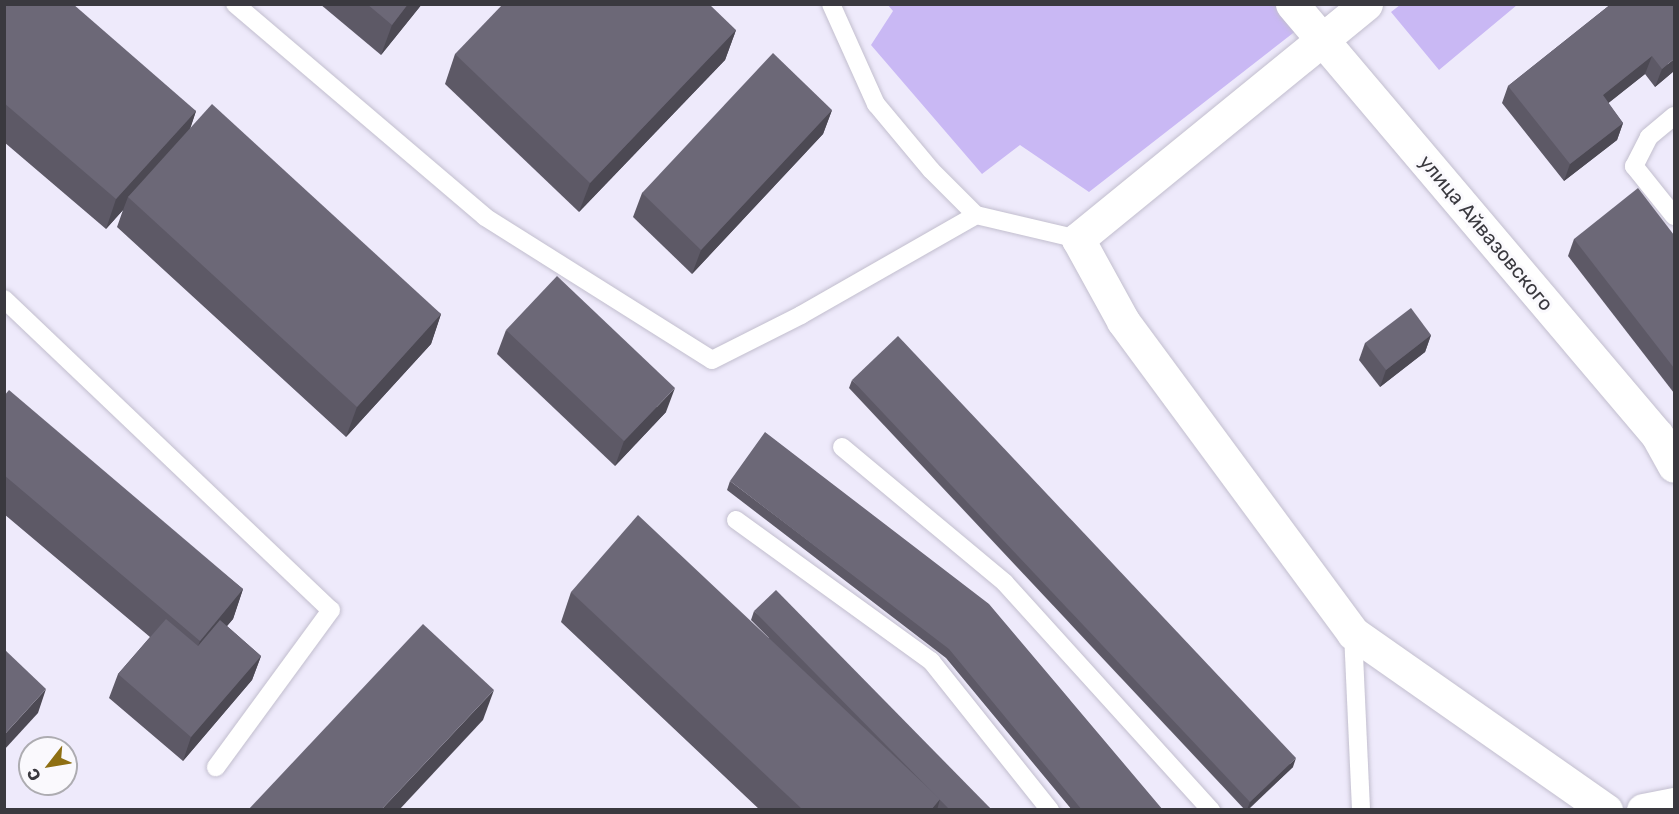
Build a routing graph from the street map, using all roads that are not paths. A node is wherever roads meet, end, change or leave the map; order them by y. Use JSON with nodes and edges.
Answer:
{"nodes":[{"id":1,"x":235,"y":4,"type":"edge"},
{"id":2,"x":831,"y":4,"type":"edge"},
{"id":3,"x":1292,"y":4,"type":"edge"},
{"id":4,"x":1366,"y":4,"type":"edge"},
{"id":5,"x":1323,"y":41,"type":"junction"},
{"id":6,"x":1674,"y":116,"type":"edge"},
{"id":7,"x":976,"y":215,"type":"junction"},
{"id":8,"x":1674,"y":216,"type":"edge"},
{"id":9,"x":1078,"y":239,"type":"junction"},
{"id":10,"x":4,"y":299,"type":"edge"},
{"id":11,"x":842,"y":447,"type":"dead end"},
{"id":12,"x":1674,"y":466,"type":"edge"},
{"id":13,"x":736,"y":520,"type":"dead end"},
{"id":14,"x":1353,"y":633,"type":"junction"},
{"id":15,"x":216,"y":767,"type":"dead end"},
{"id":16,"x":1674,"y":804,"type":"edge"},
{"id":17,"x":1050,"y":810,"type":"edge"},
{"id":18,"x":1210,"y":810,"type":"edge"},
{"id":19,"x":1361,"y":810,"type":"edge"},
{"id":20,"x":1606,"y":810,"type":"edge"},
{"id":21,"x":1643,"y":810,"type":"edge"}],
"edges":[{"from":1,"to":7,"type":"lane"},
{"from":2,"to":7,"type":"lane"},
{"from":3,"to":5,"type":"street","name":"улица Айвазовского"},
{"from":4,"to":5,"type":"street"},
{"from":5,"to":9,"type":"street"},
{"from":5,"to":12,"type":"street","name":"улица Айвазовского"},
{"from":6,"to":8,"type":"lane"},
{"from":7,"to":9,"type":"lane"},
{"from":9,"to":14,"type":"street"},
{"from":10,"to":15,"type":"lane"},
{"from":11,"to":18,"type":"lane"},
{"from":13,"to":17,"type":"lane"},
{"from":14,"to":19,"type":"lane"},
{"from":14,"to":20,"type":"street"},
{"from":16,"to":21,"type":"street"}]}
